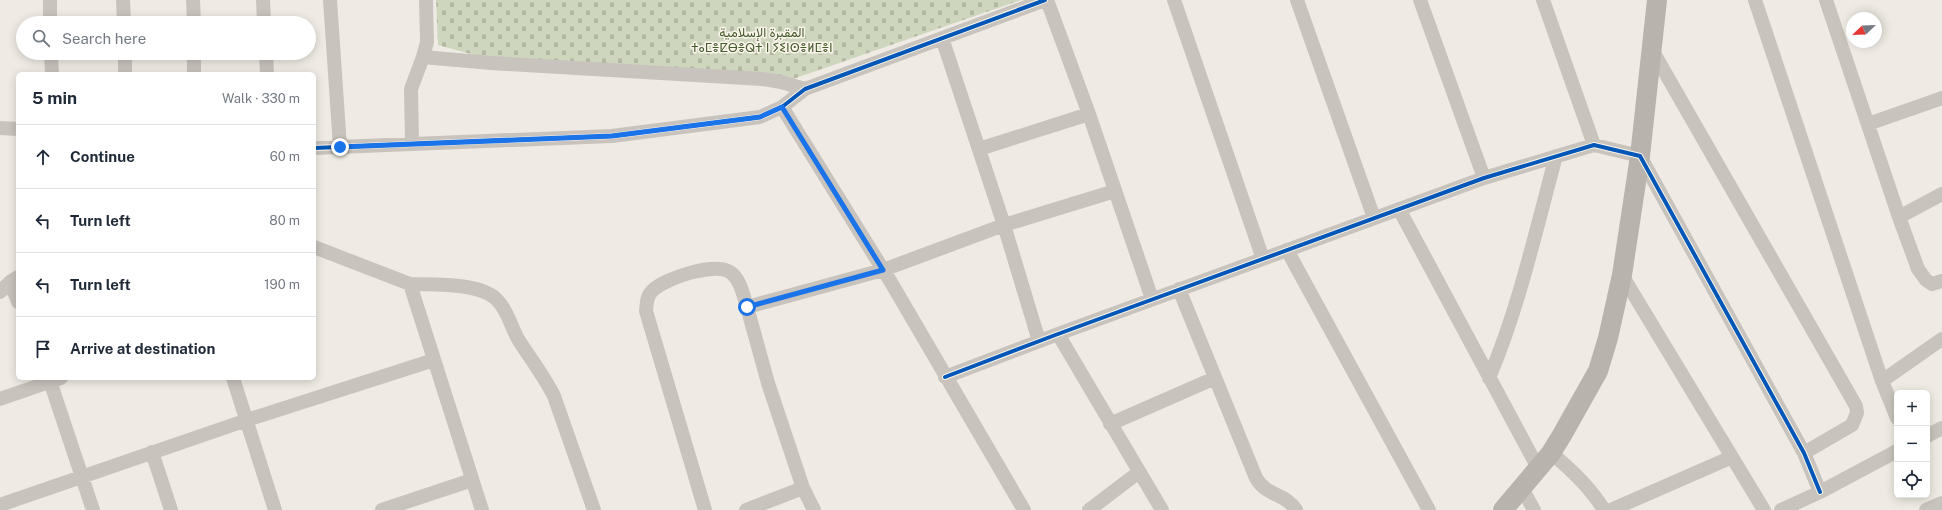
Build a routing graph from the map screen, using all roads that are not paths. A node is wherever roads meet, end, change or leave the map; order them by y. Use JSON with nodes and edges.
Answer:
{"nodes":[{"id":1,"x":50,"y":0,"type":"edge"},
{"id":2,"x":123,"y":0,"type":"edge"},
{"id":3,"x":193,"y":0,"type":"edge"},
{"id":4,"x":263,"y":0,"type":"edge"},
{"id":5,"x":330,"y":0,"type":"edge"},
{"id":6,"x":426,"y":0,"type":"edge"},
{"id":7,"x":1046,"y":0,"type":"edge"},
{"id":8,"x":1174,"y":0,"type":"edge"},
{"id":9,"x":1296,"y":0,"type":"edge"},
{"id":10,"x":1420,"y":0,"type":"edge"},
{"id":11,"x":1543,"y":0,"type":"edge"},
{"id":12,"x":1657,"y":0,"type":"edge"},
{"id":13,"x":1755,"y":0,"type":"edge"},
{"id":14,"x":1826,"y":0,"type":"edge"},
{"id":15,"x":50,"y":16,"type":"edge"},
{"id":16,"x":124,"y":16,"type":"edge"},
{"id":17,"x":194,"y":16,"type":"edge"},
{"id":18,"x":264,"y":16,"type":"edge"},
{"id":19,"x":942,"y":38,"type":"junction"},
{"id":20,"x":1651,"y":47,"type":"junction"},
{"id":21,"x":423,"y":57,"type":"junction"},
{"id":22,"x":51,"y":60,"type":"edge"},
{"id":23,"x":125,"y":60,"type":"edge"},
{"id":24,"x":194,"y":60,"type":"edge"},
{"id":25,"x":266,"y":60,"type":"edge"},
{"id":26,"x":52,"y":72,"type":"edge"},
{"id":27,"x":125,"y":72,"type":"edge"},
{"id":28,"x":194,"y":72,"type":"edge"},
{"id":29,"x":267,"y":72,"type":"edge"},
{"id":30,"x":805,"y":89,"type":"junction"},
{"id":31,"x":1942,"y":98,"type":"edge"},
{"id":32,"x":782,"y":107,"type":"junction"},
{"id":33,"x":1089,"y":114,"type":"junction"},
{"id":34,"x":1868,"y":124,"type":"junction"},
{"id":35,"x":0,"y":128,"type":"edge"},
{"id":36,"x":16,"y":130,"type":"edge"},
{"id":37,"x":412,"y":144,"type":"junction"},
{"id":38,"x":1594,"y":145,"type":"junction"},
{"id":39,"x":340,"y":147,"type":"junction"},
{"id":40,"x":316,"y":148,"type":"edge"},
{"id":41,"x":979,"y":149,"type":"junction"},
{"id":42,"x":1556,"y":156,"type":"junction"},
{"id":43,"x":1640,"y":156,"type":"junction"},
{"id":44,"x":1484,"y":178,"type":"junction"},
{"id":45,"x":1115,"y":191,"type":"junction"},
{"id":46,"x":1942,"y":194,"type":"edge"},
{"id":47,"x":1399,"y":209,"type":"junction"},
{"id":48,"x":1898,"y":217,"type":"junction"},
{"id":49,"x":1374,"y":218,"type":"junction"},
{"id":50,"x":1004,"y":225,"type":"junction"},
{"id":51,"x":316,"y":248,"type":"edge"},
{"id":52,"x":1287,"y":250,"type":"junction"},
{"id":53,"x":1263,"y":259,"type":"junction"},
{"id":54,"x":883,"y":270,"type":"junction"},
{"id":55,"x":1622,"y":275,"type":"junction"},
{"id":56,"x":1942,"y":281,"type":"edge"},
{"id":57,"x":9,"y":283,"type":"edge"},
{"id":58,"x":410,"y":284,"type":"junction"},
{"id":59,"x":1179,"y":290,"type":"junction"},
{"id":60,"x":16,"y":298,"type":"edge"},
{"id":61,"x":1152,"y":299,"type":"junction"},
{"id":62,"x":747,"y":307,"type":"junction"},
{"id":63,"x":1058,"y":334,"type":"junction"},
{"id":64,"x":1942,"y":339,"type":"edge"},
{"id":65,"x":1039,"y":341,"type":"junction"},
{"id":66,"x":434,"y":360,"type":"junction"},
{"id":67,"x":945,"y":377,"type":"junction"},
{"id":68,"x":1215,"y":378,"type":"junction"},
{"id":69,"x":1489,"y":378,"type":"junction"},
{"id":70,"x":51,"y":380,"type":"edge"},
{"id":71,"x":54,"y":380,"type":"edge"},
{"id":72,"x":234,"y":380,"type":"edge"},
{"id":73,"x":1882,"y":381,"type":"junction"},
{"id":74,"x":0,"y":399,"type":"edge"},
{"id":75,"x":1894,"y":411,"type":"edge"},
{"id":76,"x":247,"y":420,"type":"junction"},
{"id":77,"x":1110,"y":424,"type":"junction"},
{"id":78,"x":1942,"y":428,"type":"edge"},
{"id":79,"x":1930,"y":434,"type":"edge"},
{"id":80,"x":152,"y":452,"type":"junction"},
{"id":81,"x":1551,"y":453,"type":"junction"},
{"id":82,"x":1804,"y":453,"type":"junction"},
{"id":83,"x":1894,"y":453,"type":"edge"},
{"id":84,"x":1732,"y":457,"type":"junction"},
{"id":85,"x":1538,"y":468,"type":"junction"},
{"id":86,"x":1139,"y":472,"type":"junction"},
{"id":87,"x":82,"y":477,"type":"junction"},
{"id":88,"x":472,"y":480,"type":"junction"},
{"id":89,"x":803,"y":488,"type":"junction"},
{"id":90,"x":1522,"y":488,"type":"junction"},
{"id":91,"x":1820,"y":492,"type":"junction"},
{"id":92,"x":1942,"y":503,"type":"edge"},
{"id":93,"x":0,"y":505,"type":"edge"},
{"id":94,"x":1785,"y":509,"type":"edge"},
{"id":95,"x":93,"y":510,"type":"edge"},
{"id":96,"x":171,"y":510,"type":"edge"},
{"id":97,"x":275,"y":510,"type":"edge"},
{"id":98,"x":382,"y":510,"type":"edge"},
{"id":99,"x":482,"y":510,"type":"edge"},
{"id":100,"x":594,"y":510,"type":"edge"},
{"id":101,"x":705,"y":510,"type":"edge"},
{"id":102,"x":746,"y":510,"type":"edge"},
{"id":103,"x":814,"y":510,"type":"edge"},
{"id":104,"x":1024,"y":510,"type":"edge"},
{"id":105,"x":1089,"y":510,"type":"edge"},
{"id":106,"x":1162,"y":510,"type":"edge"},
{"id":107,"x":1296,"y":510,"type":"edge"},
{"id":108,"x":1429,"y":510,"type":"edge"},
{"id":109,"x":1503,"y":510,"type":"edge"},
{"id":110,"x":1534,"y":510,"type":"edge"},
{"id":111,"x":1604,"y":510,"type":"edge"},
{"id":112,"x":1611,"y":510,"type":"edge"},
{"id":113,"x":1764,"y":510,"type":"edge"},
{"id":114,"x":1926,"y":510,"type":"edge"}],
"edges":[{"from":1,"to":15,"type":"street"},
{"from":2,"to":16,"type":"street"},
{"from":3,"to":17,"type":"street"},
{"from":4,"to":18,"type":"street"},
{"from":5,"to":39,"type":"street"},
{"from":6,"to":21,"type":"street"},
{"from":7,"to":19,"type":"street"},
{"from":7,"to":33,"type":"street"},
{"from":8,"to":53,"type":"street"},
{"from":9,"to":49,"type":"street"},
{"from":10,"to":44,"type":"street"},
{"from":11,"to":38,"type":"street"},
{"from":12,"to":20,"type":"street"},
{"from":13,"to":73,"type":"street"},
{"from":14,"to":34,"type":"street"},
{"from":19,"to":30,"type":"street"},
{"from":19,"to":41,"type":"street"},
{"from":20,"to":43,"type":"street"},
{"from":20,"to":82,"type":"street"},
{"from":21,"to":30,"type":"street"},
{"from":21,"to":37,"type":"street"},
{"from":22,"to":26,"type":"street"},
{"from":23,"to":27,"type":"street"},
{"from":24,"to":28,"type":"street"},
{"from":25,"to":29,"type":"street"},
{"from":30,"to":32,"type":"street"},
{"from":31,"to":34,"type":"street"},
{"from":32,"to":37,"type":"street"},
{"from":32,"to":54,"type":"street"},
{"from":33,"to":41,"type":"street"},
{"from":33,"to":45,"type":"street"},
{"from":34,"to":48,"type":"street"},
{"from":35,"to":36,"type":"street"},
{"from":37,"to":39,"type":"street"},
{"from":38,"to":42,"type":"street"},
{"from":38,"to":43,"type":"street"},
{"from":39,"to":40,"type":"street"},
{"from":41,"to":50,"type":"street"},
{"from":42,"to":44,"type":"street"},
{"from":42,"to":69,"type":"street"},
{"from":43,"to":55,"type":"street"},
{"from":43,"to":82,"type":"street"},
{"from":44,"to":47,"type":"street"},
{"from":45,"to":50,"type":"street"},
{"from":45,"to":61,"type":"street"},
{"from":46,"to":48,"type":"street"},
{"from":47,"to":49,"type":"street"},
{"from":47,"to":69,"type":"street"},
{"from":48,"to":56,"type":"street"},
{"from":49,"to":52,"type":"street"},
{"from":50,"to":54,"type":"street"},
{"from":50,"to":65,"type":"street"},
{"from":51,"to":58,"type":"street"},
{"from":52,"to":53,"type":"street"},
{"from":52,"to":108,"type":"street"},
{"from":53,"to":59,"type":"street"},
{"from":54,"to":62,"type":"street"},
{"from":54,"to":67,"type":"street"},
{"from":55,"to":81,"type":"street"},
{"from":55,"to":84,"type":"street"},
{"from":57,"to":60,"type":"street"},
{"from":58,"to":66,"type":"street"},
{"from":58,"to":100,"type":"street"},
{"from":59,"to":61,"type":"street"},
{"from":59,"to":68,"type":"street"},
{"from":61,"to":63,"type":"street"},
{"from":62,"to":89,"type":"street"},
{"from":62,"to":101,"type":"street"},
{"from":63,"to":65,"type":"street"},
{"from":63,"to":77,"type":"street"},
{"from":64,"to":73,"type":"street"},
{"from":65,"to":67,"type":"street"},
{"from":66,"to":76,"type":"street"},
{"from":66,"to":88,"type":"street"},
{"from":67,"to":104,"type":"street"},
{"from":68,"to":77,"type":"street"},
{"from":68,"to":107,"type":"street"},
{"from":69,"to":85,"type":"street"},
{"from":70,"to":74,"type":"street"},
{"from":71,"to":87,"type":"street"},
{"from":72,"to":76,"type":"street"},
{"from":73,"to":75,"type":"street"},
{"from":76,"to":80,"type":"street"},
{"from":76,"to":97,"type":"street"},
{"from":77,"to":86,"type":"street"},
{"from":78,"to":79,"type":"street"},
{"from":80,"to":87,"type":"street"},
{"from":80,"to":96,"type":"street"},
{"from":81,"to":85,"type":"street"},
{"from":81,"to":111,"type":"street"},
{"from":82,"to":91,"type":"street"},
{"from":83,"to":91,"type":"street"},
{"from":84,"to":112,"type":"street"},
{"from":84,"to":113,"type":"street"},
{"from":85,"to":90,"type":"street"},
{"from":86,"to":105,"type":"street"},
{"from":86,"to":106,"type":"street"},
{"from":87,"to":93,"type":"street"},
{"from":87,"to":95,"type":"street"},
{"from":88,"to":98,"type":"street"},
{"from":88,"to":99,"type":"street"},
{"from":89,"to":102,"type":"street"},
{"from":89,"to":103,"type":"street"},
{"from":90,"to":109,"type":"street"},
{"from":90,"to":110,"type":"street"},
{"from":91,"to":94,"type":"street"},
{"from":92,"to":114,"type":"street"}]}
